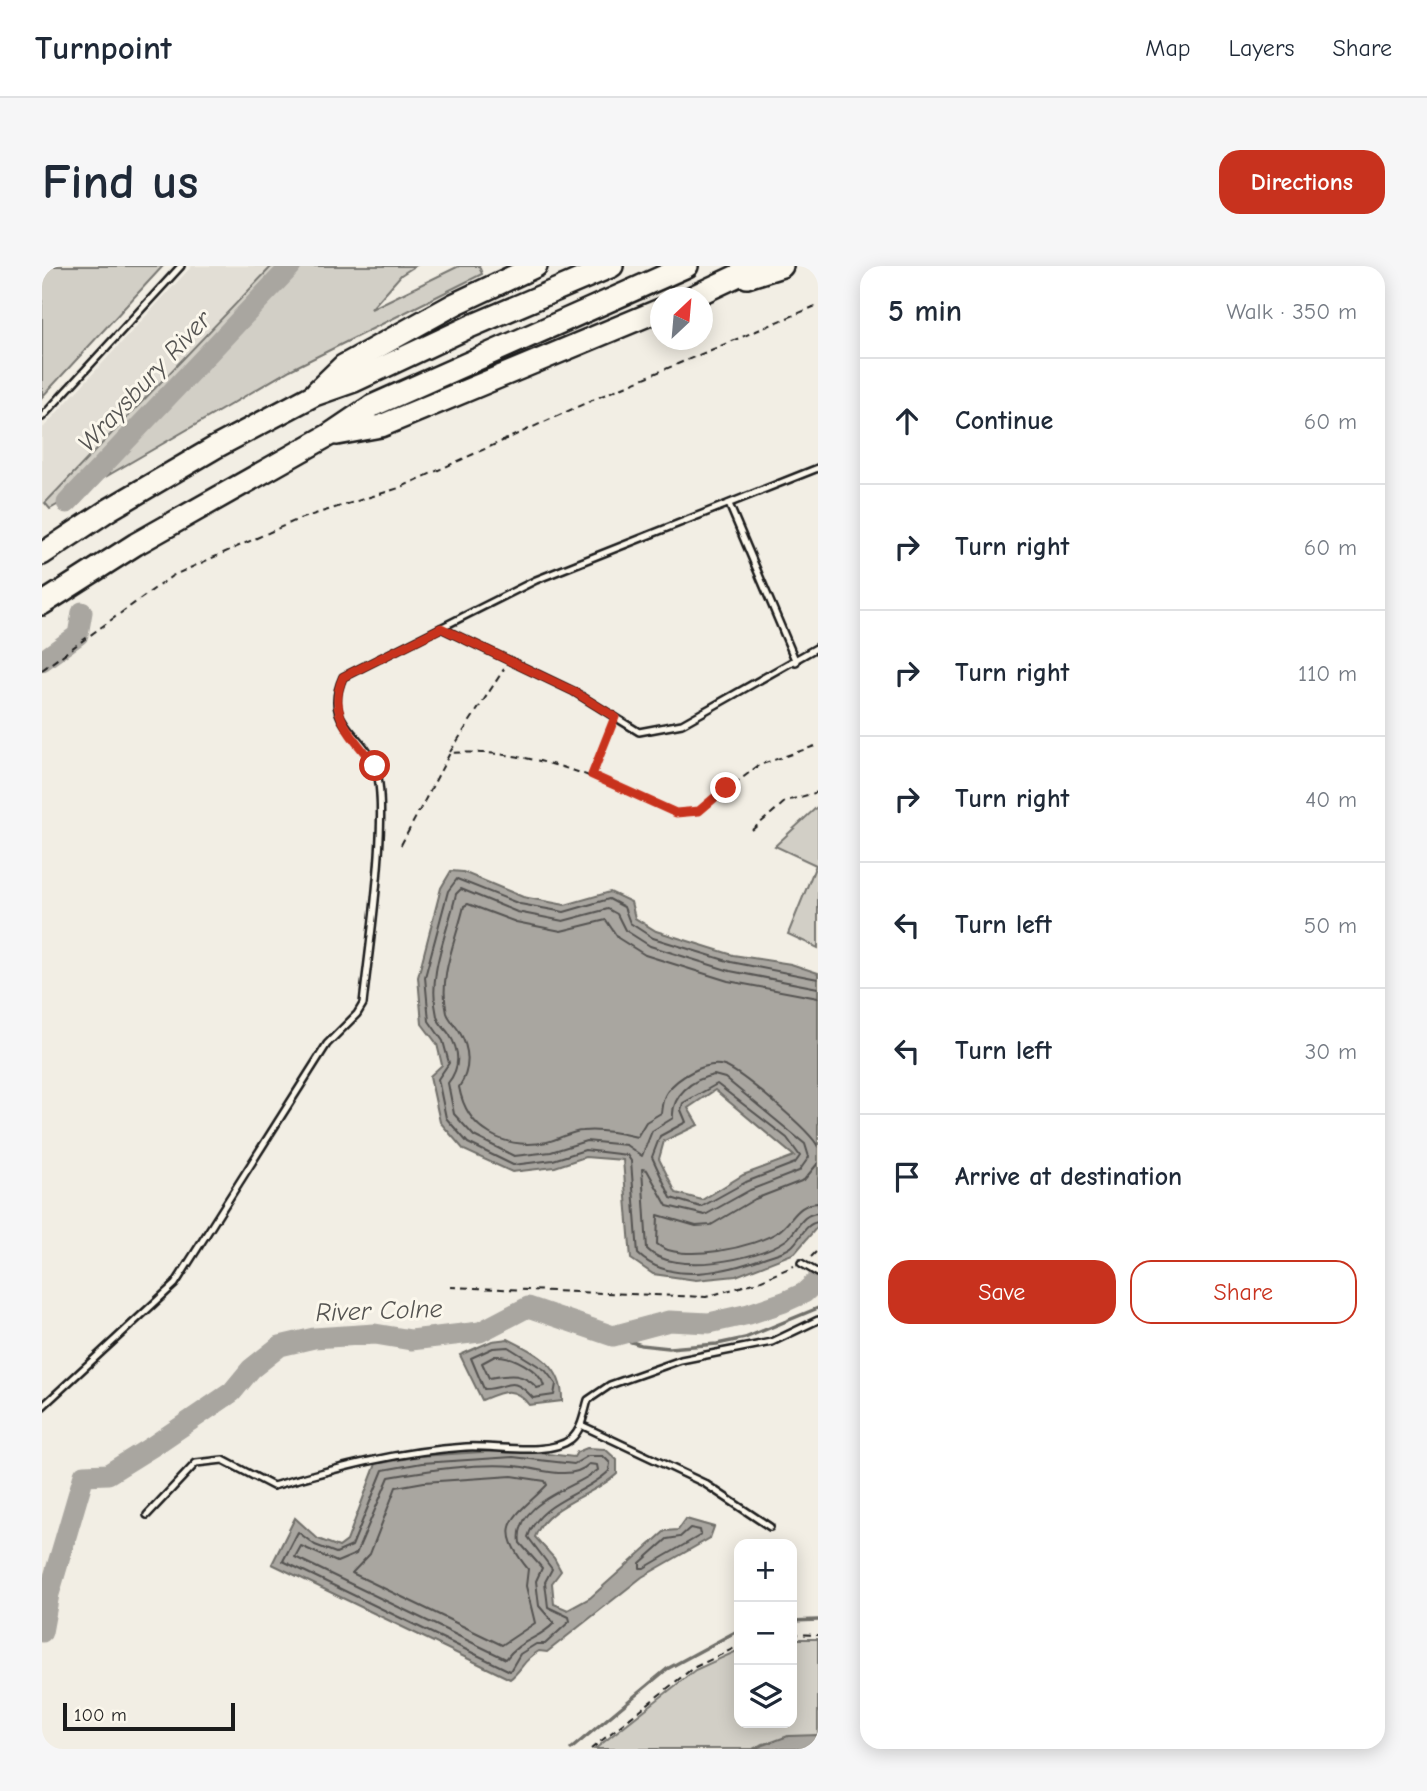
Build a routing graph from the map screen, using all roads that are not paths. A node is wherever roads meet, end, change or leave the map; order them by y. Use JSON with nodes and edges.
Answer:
{"nodes":[{"id":1,"x":181,"y":266,"type":"edge"},
{"id":2,"x":537,"y":266,"type":"edge"},
{"id":3,"x":612,"y":266,"type":"edge"},
{"id":4,"x":687,"y":266,"type":"edge"},
{"id":5,"x":758,"y":266,"type":"edge"},
{"id":6,"x":782,"y":266,"type":"edge"},
{"id":7,"x":733,"y":280,"type":"junction"},
{"id":8,"x":713,"y":288,"type":"edge"},
{"id":9,"x":650,"y":314,"type":"edge"},
{"id":10,"x":314,"y":395,"type":"junction"},
{"id":11,"x":42,"y":416,"type":"edge"},
{"id":12,"x":329,"y":435,"type":"junction"},
{"id":13,"x":818,"y":468,"type":"edge"},
{"id":14,"x":729,"y":504,"type":"junction"},
{"id":15,"x":42,"y":554,"type":"edge"},
{"id":16,"x":42,"y":604,"type":"edge"},
{"id":17,"x":441,"y":628,"type":"junction"},
{"id":18,"x":818,"y":647,"type":"edge"},
{"id":19,"x":796,"y":662,"type":"junction"},
{"id":20,"x":801,"y":1263,"type":"road end"},
{"id":21,"x":818,"y":1273,"type":"edge"},
{"id":22,"x":818,"y":1320,"type":"edge"},
{"id":23,"x":42,"y":1407,"type":"edge"},
{"id":24,"x":581,"y":1425,"type":"junction"},
{"id":25,"x":147,"y":1515,"type":"dead end"},
{"id":26,"x":770,"y":1527,"type":"dead end"}],
"edges":[{"from":1,"to":11,"type":"lane"},
{"from":2,"to":10,"type":"highway"},
{"from":3,"to":10,"type":"highway"},
{"from":4,"to":12,"type":"highway"},
{"from":5,"to":7,"type":"highway"},
{"from":6,"to":7,"type":"highway"},
{"from":7,"to":8,"type":"highway"},
{"from":9,"to":12,"type":"highway"},
{"from":10,"to":15,"type":"highway"},
{"from":12,"to":16,"type":"highway"},
{"from":13,"to":14,"type":"lane"},
{"from":14,"to":17,"type":"lane"},
{"from":14,"to":19,"type":"lane"},
{"from":17,"to":19,"type":"lane"},
{"from":17,"to":23,"type":"lane"},
{"from":18,"to":19,"type":"lane"},
{"from":20,"to":21,"type":"lane"},
{"from":22,"to":24,"type":"lane"},
{"from":24,"to":25,"type":"lane"},
{"from":24,"to":26,"type":"lane"}]}
